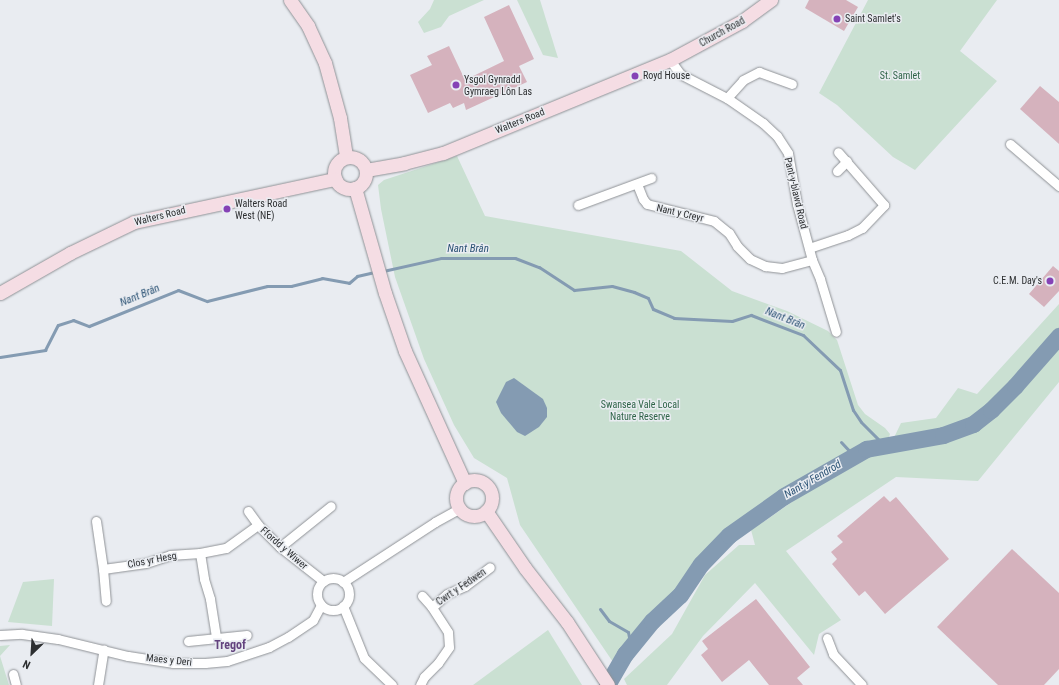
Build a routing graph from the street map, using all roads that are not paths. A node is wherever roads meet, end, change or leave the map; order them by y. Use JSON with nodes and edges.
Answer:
{"nodes":[{"id":1,"x":290,"y":0,"type":"edge"},
{"id":2,"x":771,"y":0,"type":"edge"},
{"id":3,"x":670,"y":60,"type":"junction"},
{"id":4,"x":792,"y":84,"type":"dead end"},
{"id":5,"x":727,"y":98,"type":"junction"},
{"id":6,"x":1010,"y":144,"type":"dead end"},
{"id":7,"x":838,"y":152,"type":"dead end"},
{"id":8,"x":346,"y":156,"type":"junction"},
{"id":9,"x":847,"y":161,"type":"junction"},
{"id":10,"x":366,"y":170,"type":"junction"},
{"id":11,"x":836,"y":170,"type":"dead end"},
{"id":12,"x":651,"y":178,"type":"dead end"},
{"id":13,"x":335,"y":179,"type":"junction"},
{"id":14,"x":637,"y":184,"type":"junction"},
{"id":15,"x":1059,"y":186,"type":"edge"},
{"id":16,"x":355,"y":188,"type":"junction"},
{"id":17,"x":578,"y":204,"type":"dead end"},
{"id":18,"x":809,"y":248,"type":"junction"},
{"id":19,"x":812,"y":260,"type":"junction"},
{"id":20,"x":0,"y":293,"type":"edge"},
{"id":21,"x":836,"y":332,"type":"dead end"},
{"id":22,"x":466,"y":483,"type":"junction"},
{"id":23,"x":332,"y":506,"type":"dead end"},
{"id":24,"x":460,"y":508,"type":"junction"},
{"id":25,"x":248,"y":511,"type":"dead end"},
{"id":26,"x":486,"y":511,"type":"junction"},
{"id":27,"x":96,"y":521,"type":"dead end"},
{"id":28,"x":258,"y":524,"type":"junction"},
{"id":29,"x":280,"y":547,"type":"junction"},
{"id":30,"x":200,"y":553,"type":"junction"},
{"id":31,"x":490,"y":567,"type":"dead end"},
{"id":32,"x":103,"y":569,"type":"junction"},
{"id":33,"x":323,"y":581,"type":"junction"},
{"id":34,"x":343,"y":582,"type":"junction"},
{"id":35,"x":422,"y":596,"type":"dead end"},
{"id":36,"x":106,"y":601,"type":"dead end"},
{"id":37,"x":322,"y":605,"type":"junction"},
{"id":38,"x":343,"y":606,"type":"junction"},
{"id":39,"x":432,"y":607,"type":"junction"},
{"id":40,"x":0,"y":635,"type":"edge"},
{"id":41,"x":247,"y":635,"type":"dead end"},
{"id":42,"x":216,"y":638,"type":"junction"},
{"id":43,"x":827,"y":638,"type":"dead end"},
{"id":44,"x":188,"y":641,"type":"dead end"},
{"id":45,"x":104,"y":649,"type":"junction"},
{"id":46,"x":12,"y":674,"type":"dead end"},
{"id":47,"x":605,"y":680,"type":"edge"},
{"id":48,"x":16,"y":685,"type":"edge"},
{"id":49,"x":98,"y":685,"type":"edge"},
{"id":50,"x":392,"y":685,"type":"edge"},
{"id":51,"x":420,"y":685,"type":"edge"},
{"id":52,"x":862,"y":685,"type":"edge"}],
"edges":[{"from":1,"to":8,"type":"main road"},
{"from":2,"to":3,"type":"main road","name":"Church Road"},
{"from":3,"to":5,"type":"street","name":"Pant-y-blawd Road"},
{"from":3,"to":10,"type":"main road","name":"Walters Road"},
{"from":4,"to":5,"type":"street"},
{"from":5,"to":18,"type":"street","name":"Pant-y-blawd Road"},
{"from":6,"to":15,"type":"street"},
{"from":7,"to":9,"type":"street"},
{"from":8,"to":10,"type":"main road"},
{"from":8,"to":13,"type":"main road"},
{"from":9,"to":11,"type":"street"},
{"from":9,"to":18,"type":"street"},
{"from":10,"to":16,"type":"main road"},
{"from":12,"to":14,"type":"street"},
{"from":13,"to":16,"type":"main road"},
{"from":13,"to":20,"type":"main road","name":"Walters Road"},
{"from":14,"to":17,"type":"street"},
{"from":14,"to":19,"type":"street","name":"Nant y Creyr"},
{"from":16,"to":22,"type":"main road"},
{"from":18,"to":19,"type":"street","name":"Pant-y-blawd Road"},
{"from":19,"to":21,"type":"street","name":"Pant-y-blawd Road"},
{"from":22,"to":24,"type":"main road"},
{"from":22,"to":26,"type":"main road"},
{"from":23,"to":29,"type":"street"},
{"from":24,"to":26,"type":"main road"},
{"from":24,"to":34,"type":"street"},
{"from":25,"to":28,"type":"street","name":"Ffordd y Wiwer"},
{"from":26,"to":47,"type":"main road"},
{"from":27,"to":32,"type":"street"},
{"from":28,"to":29,"type":"street","name":"Ffordd y Wiwer"},
{"from":28,"to":30,"type":"street","name":"Clos yr Hesg"},
{"from":29,"to":33,"type":"street","name":"Ffordd y Wiwer"},
{"from":30,"to":32,"type":"street","name":"Clos yr Hesg"},
{"from":30,"to":42,"type":"street"},
{"from":31,"to":39,"type":"street","name":"Cwrt y Fedwen"},
{"from":32,"to":36,"type":"street"},
{"from":33,"to":34,"type":"street"},
{"from":33,"to":37,"type":"street"},
{"from":34,"to":38,"type":"street"},
{"from":35,"to":39,"type":"street"},
{"from":37,"to":38,"type":"street"},
{"from":37,"to":45,"type":"street","name":"Maes y Deri"},
{"from":38,"to":50,"type":"street"},
{"from":39,"to":51,"type":"street"},
{"from":40,"to":45,"type":"street","name":"Maes y Deri"},
{"from":41,"to":42,"type":"street"},
{"from":42,"to":44,"type":"street"},
{"from":43,"to":52,"type":"street"},
{"from":45,"to":49,"type":"street"},
{"from":46,"to":48,"type":"street"}]}
